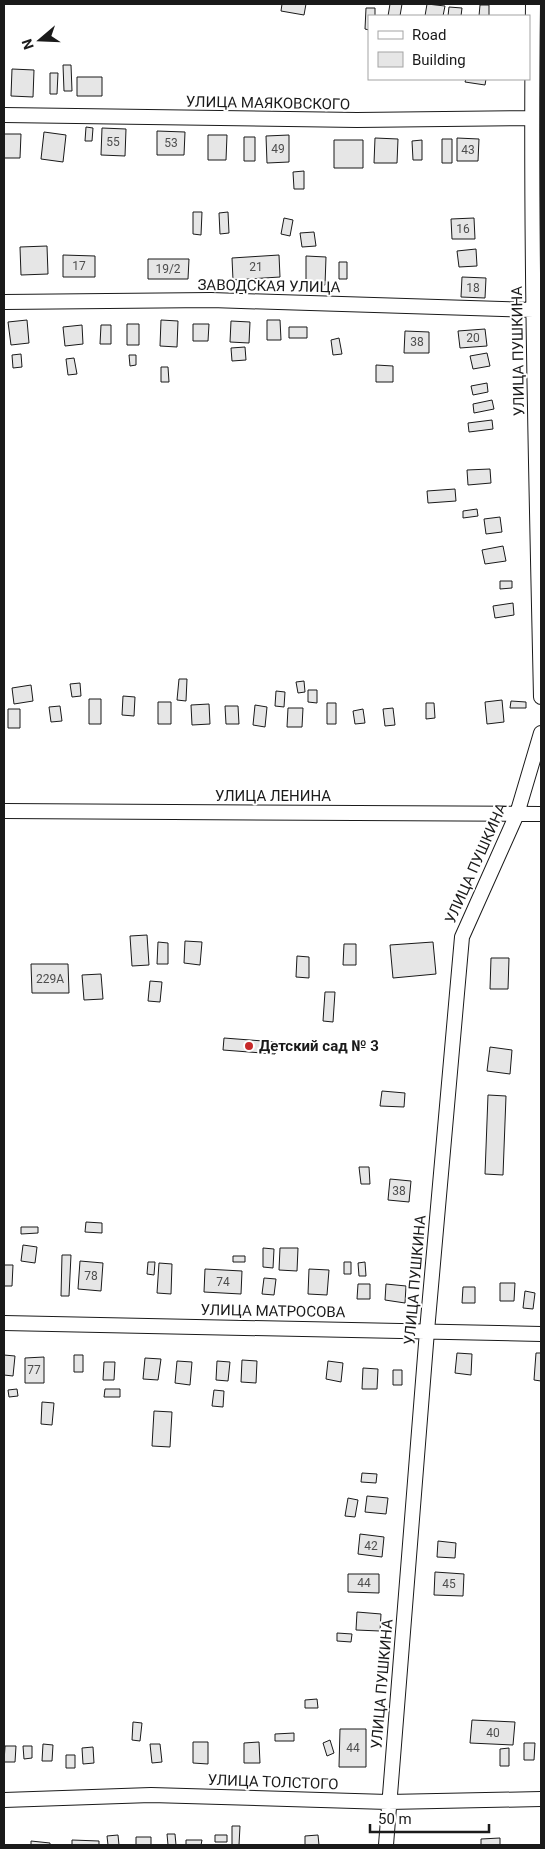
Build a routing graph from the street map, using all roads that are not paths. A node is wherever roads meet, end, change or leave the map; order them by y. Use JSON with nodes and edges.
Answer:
{"nodes":[{"id":1,"x":533,"y":4,"type":"edge"},
{"id":2,"x":4,"y":115,"type":"edge"},
{"id":3,"x":531,"y":118,"type":"junction"},
{"id":4,"x":537,"y":165,"type":"edge"},
{"id":5,"x":4,"y":302,"type":"edge"},
{"id":6,"x":533,"y":310,"type":"junction"},
{"id":7,"x":541,"y":697,"type":"edge"},
{"id":8,"x":541,"y":733,"type":"edge"},
{"id":9,"x":4,"y":811,"type":"edge"},
{"id":10,"x":517,"y":814,"type":"junction"},
{"id":11,"x":541,"y":814,"type":"edge"},
{"id":12,"x":4,"y":1323,"type":"edge"},
{"id":13,"x":427,"y":1330,"type":"junction"},
{"id":14,"x":541,"y":1334,"type":"edge"},
{"id":15,"x":541,"y":1799,"type":"edge"},
{"id":16,"x":4,"y":1800,"type":"edge"},
{"id":17,"x":388,"y":1802,"type":"junction"},
{"id":18,"x":386,"y":1845,"type":"edge"}],
"edges":[{"from":1,"to":3,"type":"street","name":"УЛИЦА ПУШКИНА"},
{"from":2,"to":3,"type":"street","name":"УЛИЦА МАЯКОВСКОГО"},
{"from":3,"to":4,"type":"street","name":"УЛИЦА ПУШКИНА"},
{"from":4,"to":6,"type":"street","name":"УЛИЦА ПУШКИНА"},
{"from":5,"to":6,"type":"street","name":"ЗАВОДСКАЯ УЛИЦА"},
{"from":6,"to":7,"type":"street","name":"УЛИЦА ПУШКИНА"},
{"from":8,"to":10,"type":"street","name":"УЛИЦА ПУШКИНА"},
{"from":9,"to":10,"type":"street","name":"УЛИЦА ЛЕНИНА"},
{"from":10,"to":11,"type":"street","name":"УЛИЦА ЛЕНИНА"},
{"from":10,"to":13,"type":"street","name":"УЛИЦА ПУШКИНА"},
{"from":12,"to":13,"type":"street","name":"УЛИЦА МАТРОСОВА"},
{"from":13,"to":14,"type":"street","name":"УЛИЦА МАТРОСОВА"},
{"from":13,"to":17,"type":"street","name":"УЛИЦА ПУШКИНА"},
{"from":15,"to":17,"type":"street","name":"УЛИЦА ТОЛСТОГО"},
{"from":16,"to":17,"type":"street","name":"УЛИЦА ТОЛСТОГО"},
{"from":17,"to":18,"type":"street","name":"УЛИЦА ПУШКИНА"}]}
